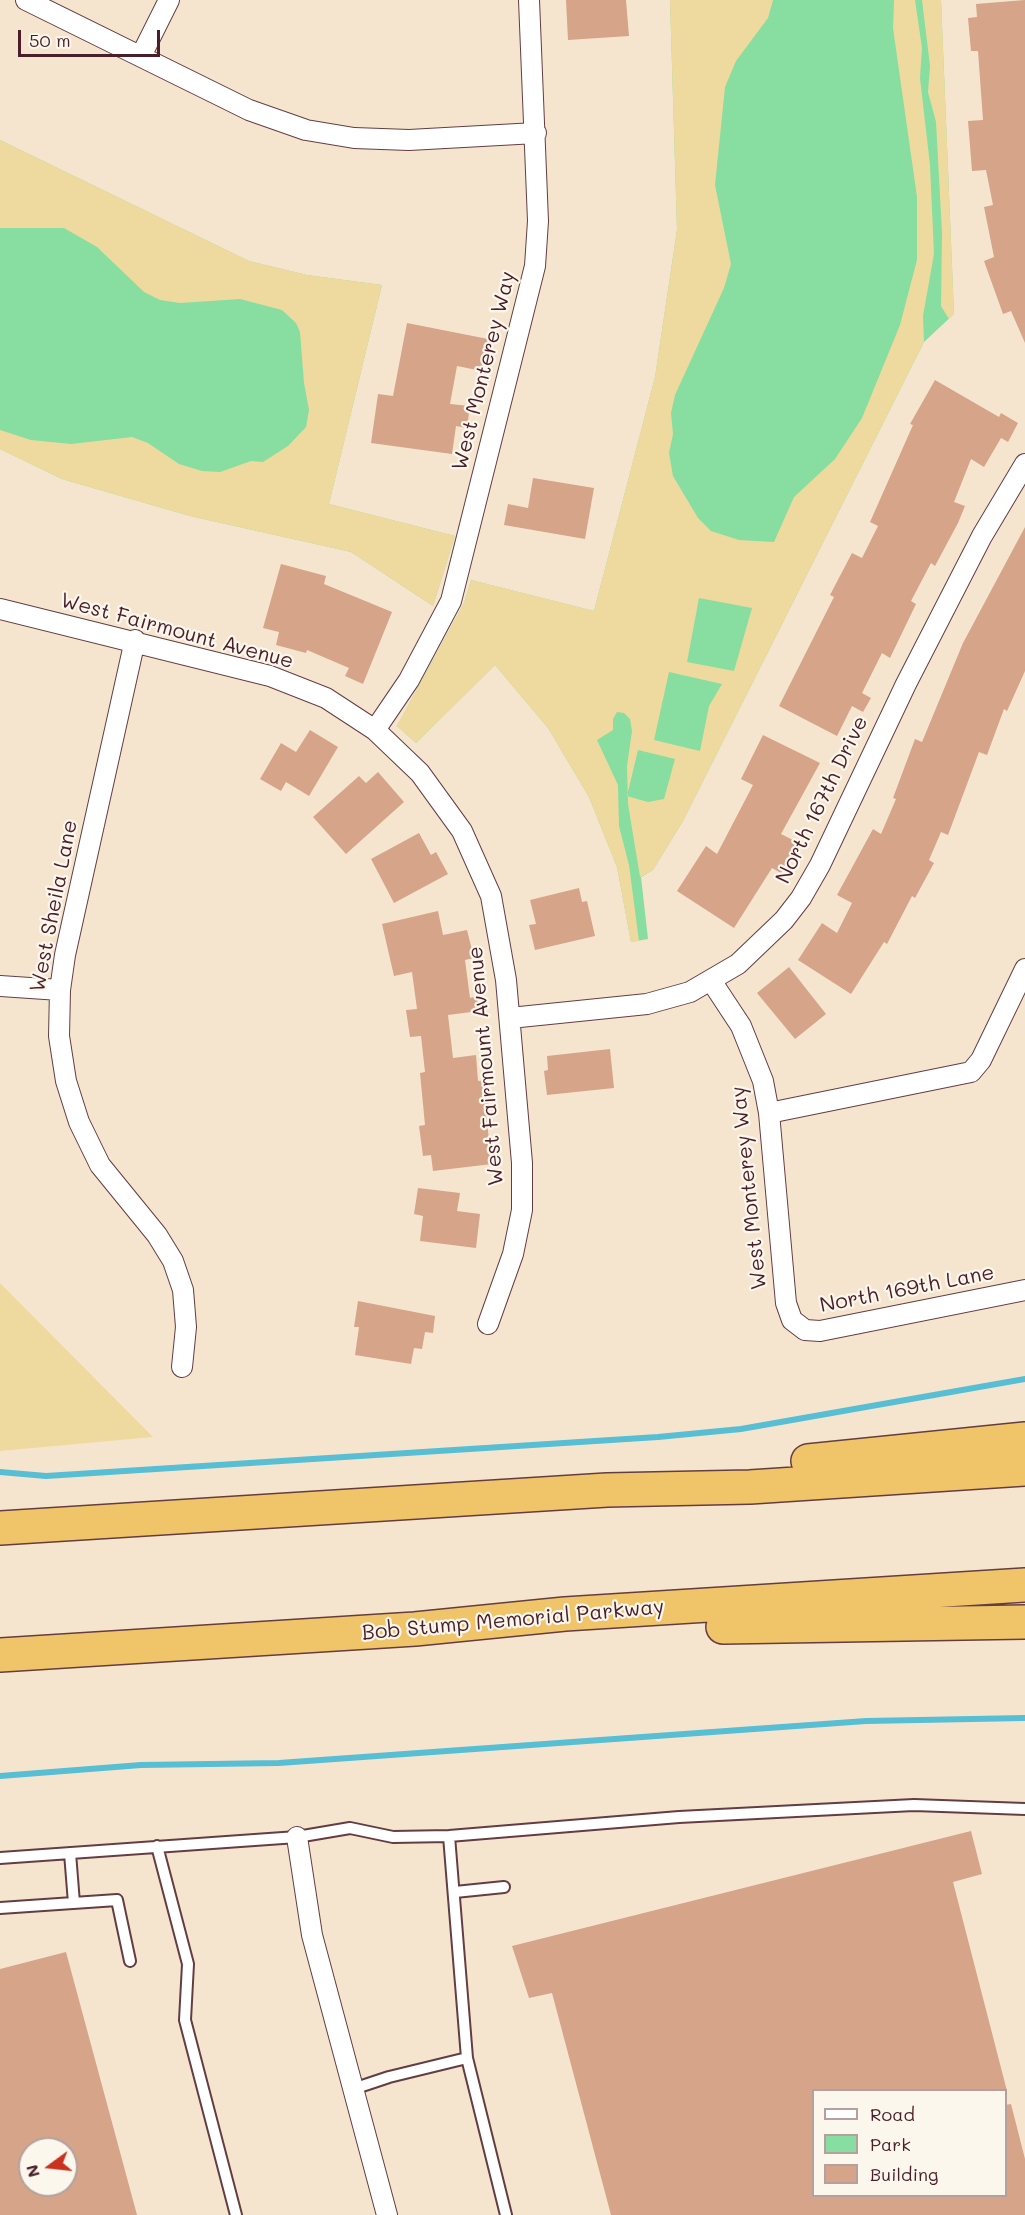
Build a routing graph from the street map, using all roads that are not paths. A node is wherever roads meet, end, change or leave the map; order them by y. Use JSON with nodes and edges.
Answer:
{"nodes":[{"id":1,"x":26,"y":0,"type":"edge"},
{"id":2,"x":168,"y":0,"type":"edge"},
{"id":3,"x":530,"y":0,"type":"edge"},
{"id":4,"x":141,"y":56,"type":"junction"},
{"id":5,"x":536,"y":133,"type":"junction"},
{"id":6,"x":1025,"y":464,"type":"edge"},
{"id":7,"x":0,"y":609,"type":"edge"},
{"id":8,"x":135,"y":640,"type":"junction"},
{"id":9,"x":375,"y":730,"type":"junction"},
{"id":10,"x":1025,"y":969,"type":"edge"},
{"id":11,"x":712,"y":982,"type":"junction"},
{"id":12,"x":0,"y":986,"type":"edge"},
{"id":13,"x":60,"y":990,"type":"junction"},
{"id":14,"x":510,"y":1018,"type":"junction"},
{"id":15,"x":769,"y":1113,"type":"junction"},
{"id":16,"x":1025,"y":1290,"type":"edge"},
{"id":17,"x":488,"y":1324,"type":"dead end"},
{"id":18,"x":798,"y":1326,"type":"joint"},
{"id":19,"x":182,"y":1367,"type":"dead end"},
{"id":20,"x":1025,"y":1439,"type":"edge"},
{"id":21,"x":1025,"y":1469,"type":"edge"},
{"id":22,"x":623,"y":1489,"type":"junction"},
{"id":23,"x":0,"y":1528,"type":"edge"},
{"id":24,"x":1025,"y":1585,"type":"edge"},
{"id":25,"x":1025,"y":1622,"type":"edge"},
{"id":26,"x":415,"y":1629,"type":"junction"},
{"id":27,"x":0,"y":1655,"type":"edge"},
{"id":28,"x":1025,"y":1809,"type":"edge"},
{"id":29,"x":449,"y":1836,"type":"junction"},
{"id":30,"x":297,"y":1837,"type":"junction"},
{"id":31,"x":158,"y":1846,"type":"junction"},
{"id":32,"x":70,"y":1853,"type":"junction"},
{"id":33,"x":0,"y":1858,"type":"edge"},
{"id":34,"x":504,"y":1887,"type":"dead end"},
{"id":35,"x":455,"y":1892,"type":"junction"},
{"id":36,"x":74,"y":1903,"type":"junction"},
{"id":37,"x":0,"y":1908,"type":"edge"},
{"id":38,"x":130,"y":1961,"type":"dead end"},
{"id":39,"x":467,"y":2058,"type":"junction"},
{"id":40,"x":353,"y":2089,"type":"junction"},
{"id":41,"x":236,"y":2215,"type":"edge"},
{"id":42,"x":387,"y":2215,"type":"edge"},
{"id":43,"x":506,"y":2215,"type":"edge"}],
"edges":[{"from":1,"to":4,"type":"street"},
{"from":2,"to":4,"type":"street"},
{"from":3,"to":5,"type":"street","name":"West Monterey Way"},
{"from":4,"to":5,"type":"street"},
{"from":5,"to":9,"type":"street","name":"West Monterey Way"},
{"from":6,"to":11,"type":"street","name":"North 167th Drive"},
{"from":7,"to":8,"type":"street","name":"West Fairmount Avenue"},
{"from":8,"to":9,"type":"street","name":"West Fairmount Avenue"},
{"from":8,"to":13,"type":"street","name":"West Sheila Lane"},
{"from":9,"to":14,"type":"street","name":"West Fairmount Avenue"},
{"from":10,"to":15,"type":"street"},
{"from":11,"to":14,"type":"street","name":"North 167th Drive"},
{"from":11,"to":15,"type":"street","name":"West Monterey Way"},
{"from":12,"to":13,"type":"street"},
{"from":13,"to":19,"type":"street","name":"West Sheila Lane"},
{"from":14,"to":17,"type":"street","name":"West Fairmount Avenue"},
{"from":15,"to":18,"type":"street","name":"West Monterey Way"},
{"from":16,"to":18,"type":"street","name":"North 169th Lane"},
{"from":20,"to":22,"type":"highway"},
{"from":21,"to":22,"type":"highway"},
{"from":22,"to":23,"type":"highway"},
{"from":24,"to":26,"type":"highway","name":"Bob Stump Memorial Parkway"},
{"from":25,"to":26,"type":"highway"},
{"from":26,"to":27,"type":"highway","name":"Bob Stump Memorial Parkway"},
{"from":28,"to":29,"type":"lane"},
{"from":29,"to":30,"type":"lane"},
{"from":29,"to":35,"type":"lane"},
{"from":30,"to":31,"type":"lane"},
{"from":30,"to":40,"type":"street"},
{"from":31,"to":32,"type":"lane"},
{"from":31,"to":41,"type":"lane"},
{"from":32,"to":33,"type":"lane"},
{"from":32,"to":36,"type":"lane"},
{"from":34,"to":35,"type":"lane"},
{"from":35,"to":39,"type":"lane"},
{"from":36,"to":37,"type":"lane"},
{"from":36,"to":38,"type":"lane"},
{"from":39,"to":40,"type":"lane"},
{"from":39,"to":43,"type":"lane"},
{"from":40,"to":42,"type":"street"}]}
